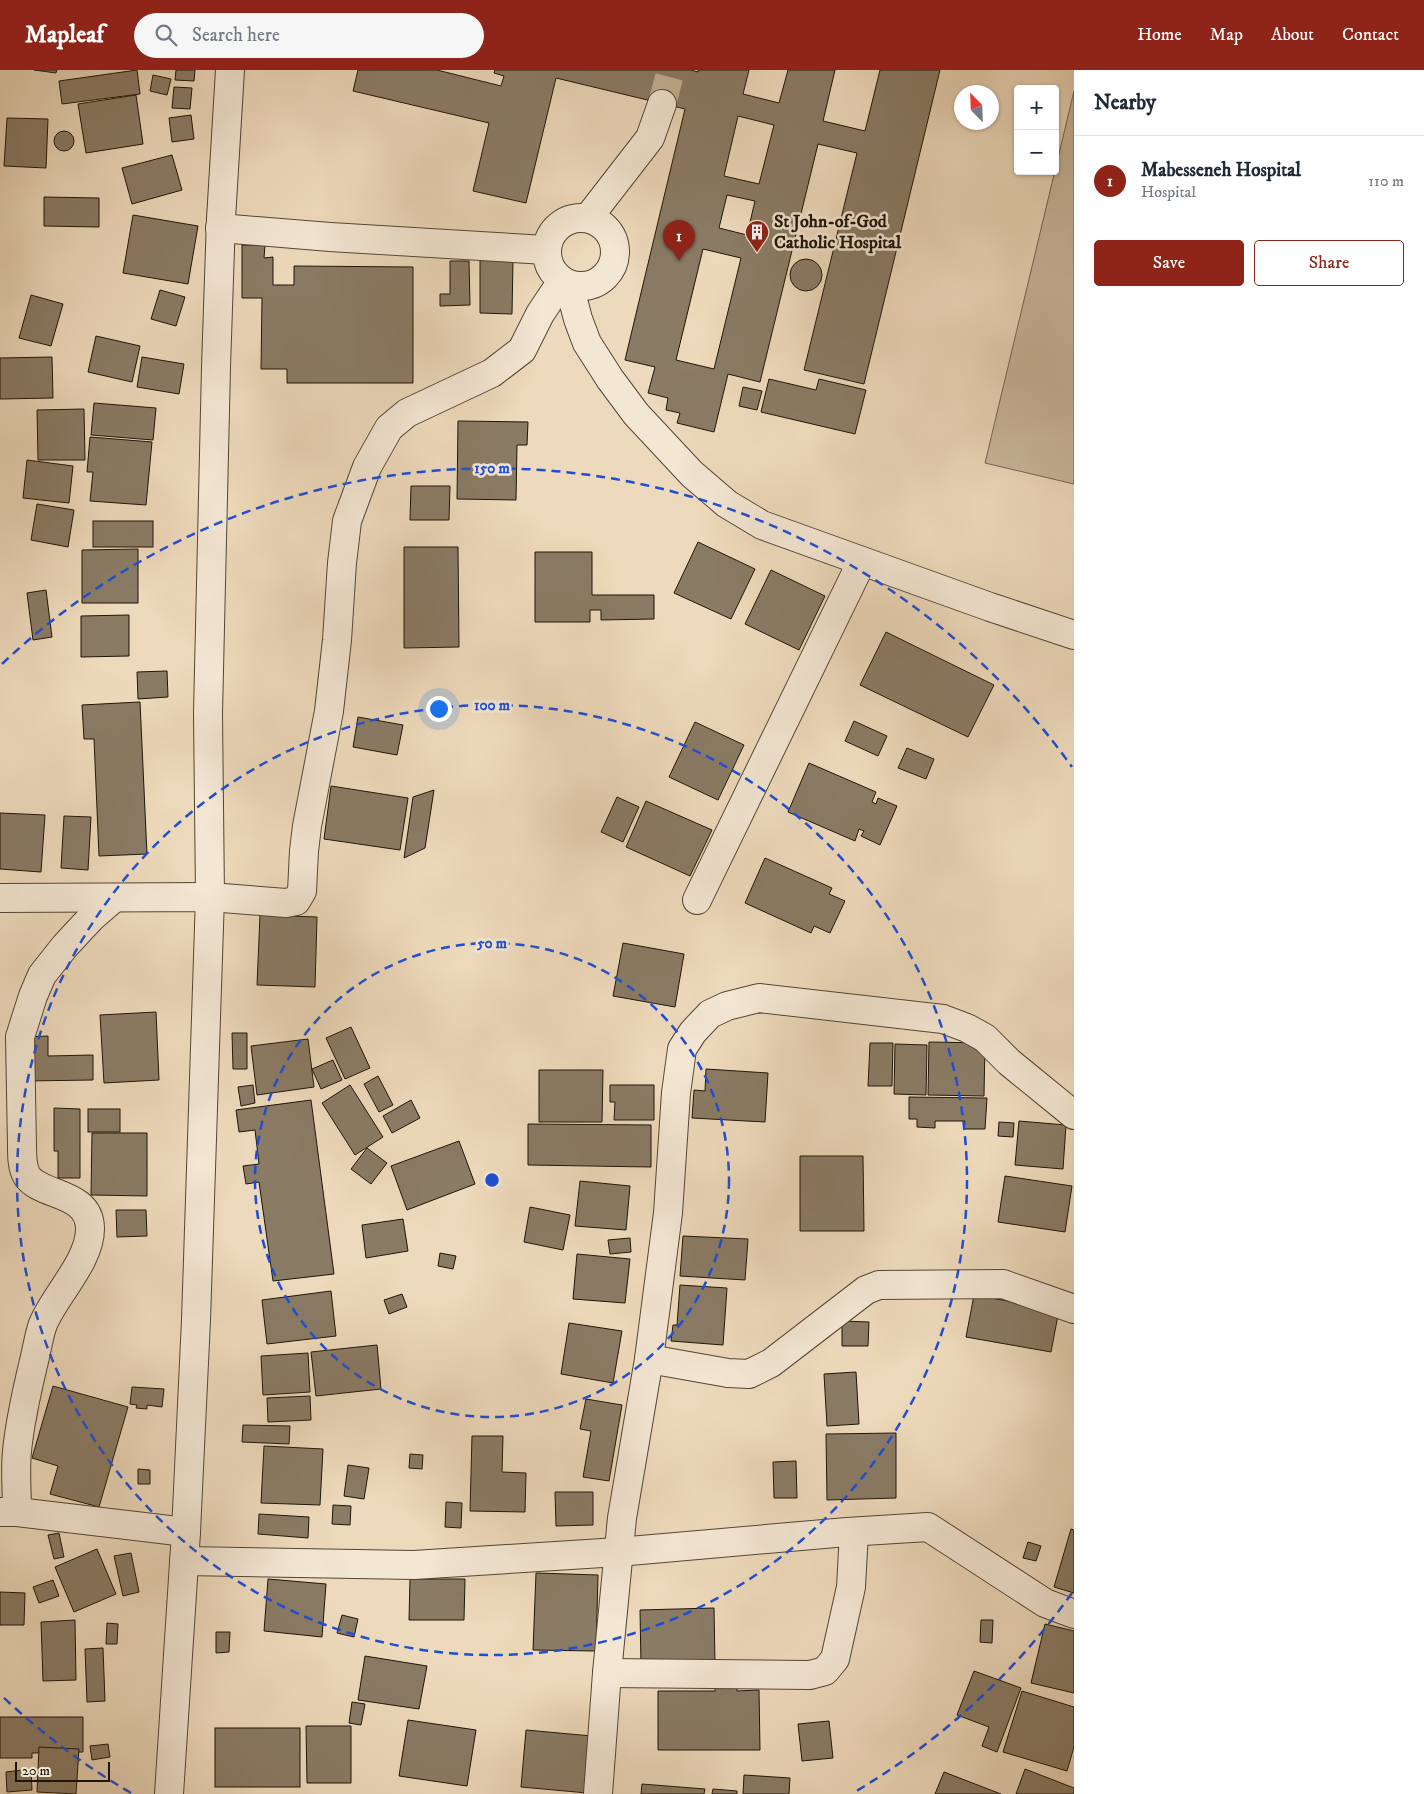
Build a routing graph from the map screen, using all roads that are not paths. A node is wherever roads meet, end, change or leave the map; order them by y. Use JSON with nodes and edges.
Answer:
{"nodes":[{"id":1,"x":230,"y":70,"type":"edge"},
{"id":2,"x":662,"y":104,"type":"tunnel mouth"},
{"id":3,"x":588,"y":218,"type":"junction"},
{"id":4,"x":220,"y":228,"type":"junction"},
{"id":5,"x":546,"y":250,"type":"junction"},
{"id":6,"x":567,"y":283,"type":"junction"},
{"id":7,"x":862,"y":560,"type":"junction"},
{"id":8,"x":1074,"y":635,"type":"edge"},
{"id":9,"x":210,"y":897,"type":"junction"},
{"id":10,"x":0,"y":898,"type":"edge"},
{"id":11,"x":114,"y":898,"type":"junction"},
{"id":12,"x":698,"y":900,"type":"dead end"},
{"id":13,"x":1074,"y":1115,"type":"edge"},
{"id":14,"x":1074,"y":1309,"type":"edge"},
{"id":15,"x":649,"y":1359,"type":"junction"},
{"id":16,"x":9,"y":1512,"type":"edge"},
{"id":17,"x":186,"y":1532,"type":"junction"},
{"id":18,"x":854,"y":1532,"type":"junction"},
{"id":19,"x":618,"y":1552,"type":"junction"},
{"id":20,"x":184,"y":1561,"type":"junction"},
{"id":21,"x":1074,"y":1614,"type":"edge"},
{"id":22,"x":607,"y":1673,"type":"junction"},
{"id":23,"x":169,"y":1794,"type":"edge"},
{"id":24,"x":598,"y":1794,"type":"edge"}],
"edges":[{"from":1,"to":4,"type":"street"},
{"from":2,"to":3,"type":"street"},
{"from":3,"to":5,"type":"street"},
{"from":3,"to":6,"type":"street"},
{"from":4,"to":5,"type":"street"},
{"from":4,"to":9,"type":"street"},
{"from":5,"to":6,"type":"street"},
{"from":6,"to":7,"type":"street"},
{"from":6,"to":9,"type":"street"},
{"from":7,"to":8,"type":"street"},
{"from":7,"to":12,"type":"street"},
{"from":9,"to":11,"type":"street"},
{"from":9,"to":17,"type":"street"},
{"from":10,"to":11,"type":"street"},
{"from":11,"to":16,"type":"street"},
{"from":13,"to":15,"type":"street"},
{"from":14,"to":15,"type":"street"},
{"from":15,"to":19,"type":"street"},
{"from":16,"to":17,"type":"street"},
{"from":17,"to":20,"type":"street"},
{"from":18,"to":19,"type":"street"},
{"from":18,"to":21,"type":"street"},
{"from":18,"to":22,"type":"street"},
{"from":19,"to":20,"type":"street"},
{"from":19,"to":22,"type":"street"},
{"from":20,"to":23,"type":"street"},
{"from":22,"to":24,"type":"street"}]}
